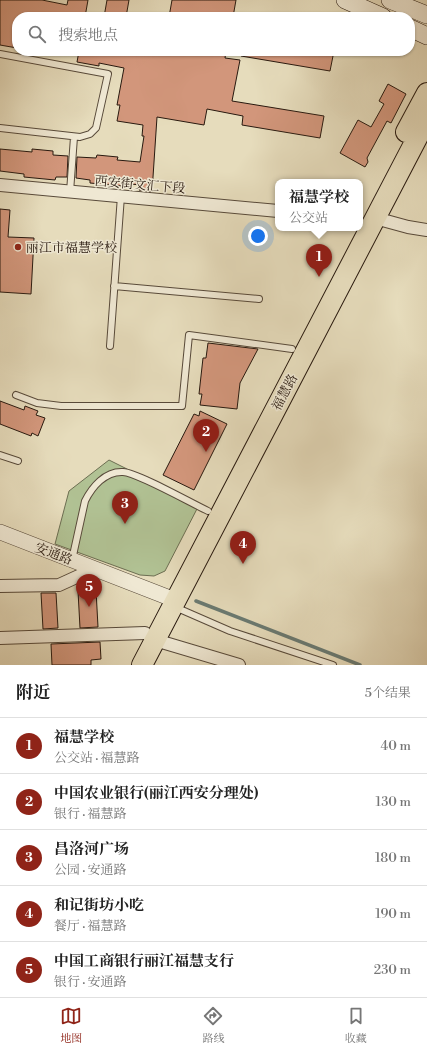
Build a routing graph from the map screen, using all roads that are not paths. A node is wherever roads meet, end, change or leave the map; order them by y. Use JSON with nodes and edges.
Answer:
{"nodes":[{"id":1,"x":345,"y":0,"type":"edge"},
{"id":2,"x":390,"y":0,"type":"edge"},
{"id":3,"x":372,"y":12,"type":"edge"},
{"id":4,"x":427,"y":15,"type":"edge"},
{"id":5,"x":415,"y":30,"type":"edge"},
{"id":6,"x":427,"y":36,"type":"edge"},
{"id":7,"x":0,"y":54,"type":"edge"},
{"id":8,"x":427,"y":93,"type":"edge"},
{"id":9,"x":427,"y":119,"type":"edge"},
{"id":10,"x":0,"y":128,"type":"edge"},
{"id":11,"x":74,"y":137,"type":"junction"},
{"id":12,"x":0,"y":185,"type":"edge"},
{"id":13,"x":70,"y":192,"type":"junction"},
{"id":14,"x":121,"y":196,"type":"junction"},
{"id":15,"x":275,"y":211,"type":"edge"},
{"id":16,"x":368,"y":219,"type":"edge"},
{"id":17,"x":363,"y":229,"type":"edge"},
{"id":18,"x":427,"y":230,"type":"edge"},
{"id":19,"x":354,"y":231,"type":"edge"},
{"id":20,"x":362,"y":231,"type":"edge"},
{"id":21,"x":114,"y":286,"type":"junction"},
{"id":22,"x":259,"y":299,"type":"dead end"},
{"id":23,"x":110,"y":346,"type":"dead end"},
{"id":24,"x":292,"y":350,"type":"junction"},
{"id":25,"x":16,"y":395,"type":"dead end"},
{"id":26,"x":0,"y":455,"type":"edge"},
{"id":27,"x":18,"y":461,"type":"dead end"},
{"id":28,"x":208,"y":511,"type":"junction"},
{"id":29,"x":0,"y":532,"type":"edge"},
{"id":30,"x":72,"y":560,"type":"junction"},
{"id":31,"x":94,"y":569,"type":"junction"},
{"id":32,"x":0,"y":586,"type":"edge"},
{"id":33,"x":171,"y":601,"type":"junction"},
{"id":34,"x":150,"y":636,"type":"junction"},
{"id":35,"x":0,"y":638,"type":"edge"},
{"id":36,"x":128,"y":665,"type":"edge"},
{"id":37,"x":142,"y":665,"type":"edge"},
{"id":38,"x":239,"y":665,"type":"edge"},
{"id":39,"x":333,"y":665,"type":"edge"}],
"edges":[{"from":1,"to":3,"type":"main road"},
{"from":2,"to":4,"type":"main road"},
{"from":5,"to":6,"type":"main road"},
{"from":7,"to":11,"type":"lane"},
{"from":8,"to":16,"type":"main road","name":"福慧路"},
{"from":9,"to":16,"type":"main road","name":"福慧路"},
{"from":10,"to":11,"type":"lane"},
{"from":11,"to":13,"type":"lane"},
{"from":12,"to":13,"type":"street","name":"西安街文汇下段"},
{"from":13,"to":14,"type":"street","name":"西安街文汇下段"},
{"from":14,"to":15,"type":"street","name":"西安街文汇下段"},
{"from":14,"to":21,"type":"lane"},
{"from":16,"to":17,"type":"main road","name":"福慧路"},
{"from":16,"to":18,"type":"street"},
{"from":19,"to":24,"type":"main road","name":"福慧路"},
{"from":20,"to":33,"type":"main road","name":"福慧路"},
{"from":21,"to":22,"type":"lane"},
{"from":21,"to":23,"type":"lane"},
{"from":24,"to":25,"type":"lane"},
{"from":24,"to":28,"type":"main road","name":"福慧路"},
{"from":26,"to":27,"type":"lane"},
{"from":28,"to":30,"type":"lane"},
{"from":28,"to":33,"type":"main road","name":"福慧路"},
{"from":29,"to":30,"type":"street","name":"安通路"},
{"from":30,"to":31,"type":"street","name":"安通路"},
{"from":31,"to":32,"type":"street"},
{"from":31,"to":33,"type":"street","name":"安通路"},
{"from":33,"to":34,"type":"main road","name":"福慧路"},
{"from":33,"to":39,"type":"lane"},
{"from":34,"to":35,"type":"street"},
{"from":34,"to":36,"type":"main road","name":"福慧路"},
{"from":34,"to":37,"type":"main road","name":"福慧路"},
{"from":34,"to":38,"type":"street"}]}
